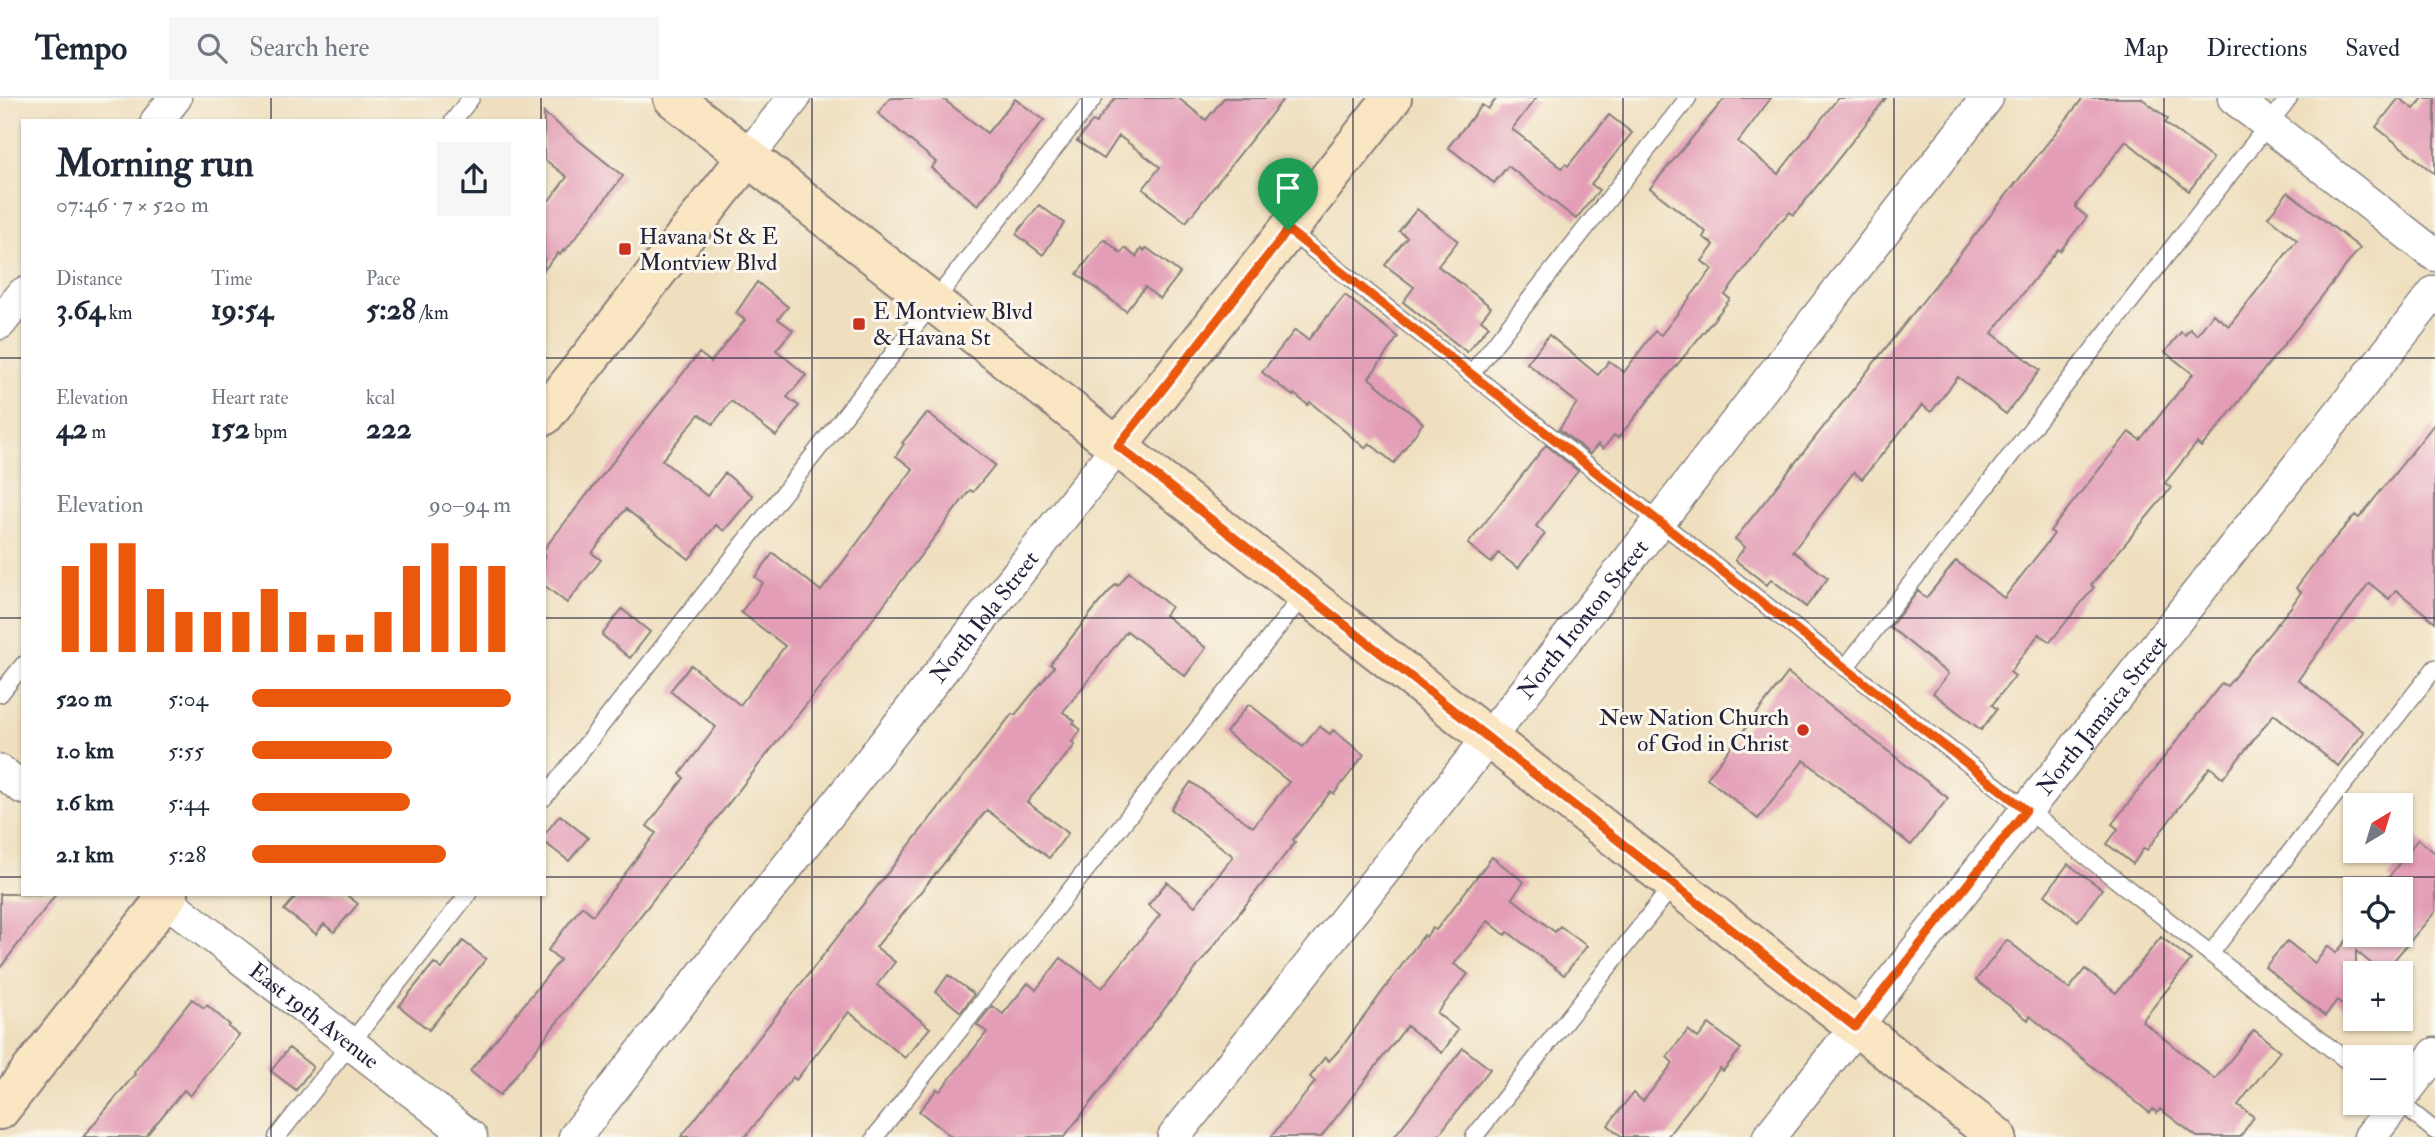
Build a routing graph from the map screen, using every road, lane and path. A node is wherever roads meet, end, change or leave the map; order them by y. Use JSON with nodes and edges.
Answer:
{"nodes":[{"id":1,"x":175,"y":98,"type":"edge"},
{"id":2,"x":471,"y":98,"type":"edge"},
{"id":3,"x":673,"y":98,"type":"edge"},
{"id":4,"x":794,"y":98,"type":"edge"},
{"id":5,"x":1094,"y":98,"type":"edge"},
{"id":6,"x":1392,"y":98,"type":"edge"},
{"id":7,"x":1688,"y":98,"type":"edge"},
{"id":8,"x":1987,"y":98,"type":"edge"},
{"id":9,"x":2234,"y":98,"type":"edge"},
{"id":10,"x":2289,"y":98,"type":"edge"},
{"id":11,"x":159,"y":119,"type":"edge"},
{"id":12,"x":455,"y":119,"type":"edge"},
{"id":13,"x":2268,"y":124,"type":"junction"},
{"id":14,"x":748,"y":156,"type":"junction"},
{"id":15,"x":1288,"y":230,"type":"junction"},
{"id":16,"x":2435,"y":255,"type":"edge"},
{"id":17,"x":2435,"y":292,"type":"edge"},
{"id":18,"x":21,"y":297,"type":"edge"},
{"id":19,"x":935,"y":302,"type":"junction"},
{"id":20,"x":0,"y":323,"type":"edge"},
{"id":21,"x":1471,"y":374,"type":"junction"},
{"id":22,"x":546,"y":413,"type":"edge"},
{"id":23,"x":1118,"y":446,"type":"junction"},
{"id":24,"x":1659,"y":522,"type":"junction"},
{"id":25,"x":1305,"y":593,"type":"junction"},
{"id":26,"x":21,"y":668,"type":"edge"},
{"id":27,"x":1845,"y":668,"type":"junction"},
{"id":28,"x":2435,"y":668,"type":"edge"},
{"id":29,"x":0,"y":694,"type":"edge"},
{"id":30,"x":1488,"y":737,"type":"junction"},
{"id":31,"x":0,"y":771,"type":"edge"},
{"id":32,"x":21,"y":787,"type":"edge"},
{"id":33,"x":546,"y":794,"type":"edge"},
{"id":34,"x":2026,"y":810,"type":"junction"},
{"id":35,"x":1674,"y":884,"type":"junction"},
{"id":36,"x":164,"y":896,"type":"edge"},
{"id":37,"x":466,"y":896,"type":"edge"},
{"id":38,"x":2210,"y":954,"type":"junction"},
{"id":39,"x":1855,"y":1027,"type":"junction"},
{"id":40,"x":350,"y":1044,"type":"junction"},
{"id":41,"x":2435,"y":1054,"type":"edge"},
{"id":42,"x":2343,"y":1059,"type":"edge"},
{"id":43,"x":2413,"y":1082,"type":"edge"},
{"id":44,"x":0,"y":1110,"type":"edge"},
{"id":45,"x":2413,"y":1114,"type":"edge"},
{"id":46,"x":2388,"y":1115,"type":"edge"},
{"id":47,"x":2435,"y":1131,"type":"edge"},
{"id":48,"x":277,"y":1137,"type":"edge"},
{"id":49,"x":471,"y":1137,"type":"edge"},
{"id":50,"x":575,"y":1137,"type":"edge"},
{"id":51,"x":875,"y":1137,"type":"edge"},
{"id":52,"x":1174,"y":1137,"type":"edge"},
{"id":53,"x":1474,"y":1137,"type":"edge"},
{"id":54,"x":1769,"y":1137,"type":"edge"},
{"id":55,"x":1997,"y":1137,"type":"edge"},
{"id":56,"x":2370,"y":1137,"type":"edge"}],
"edges":[{"from":1,"to":11,"type":"street"},
{"from":2,"to":12,"type":"lane"},
{"from":3,"to":14,"type":"main road"},
{"from":4,"to":14,"type":"street"},
{"from":5,"to":19,"type":"lane"},
{"from":6,"to":15,"type":"main road","name":"North Iola Street"},
{"from":7,"to":21,"type":"lane"},
{"from":8,"to":24,"type":"street","name":"North Ironton Street"},
{"from":9,"to":13,"type":"street"},
{"from":10,"to":13,"type":"lane"},
{"from":13,"to":16,"type":"street"},
{"from":13,"to":27,"type":"lane"},
{"from":14,"to":19,"type":"main road"},
{"from":14,"to":22,"type":"main road"},
{"from":15,"to":21,"type":"lane"},
{"from":15,"to":23,"type":"main road","name":"North Iola Street"},
{"from":17,"to":34,"type":"street","name":"North Jamaica Street"},
{"from":18,"to":20,"type":"street"},
{"from":19,"to":23,"type":"main road"},
{"from":19,"to":33,"type":"lane"},
{"from":21,"to":24,"type":"lane"},
{"from":23,"to":25,"type":"main road"},
{"from":23,"to":50,"type":"street","name":"North Iola Street"},
{"from":24,"to":27,"type":"lane"},
{"from":24,"to":30,"type":"street","name":"North Ironton Street"},
{"from":25,"to":30,"type":"main road"},
{"from":25,"to":51,"type":"lane"},
{"from":26,"to":29,"type":"lane"},
{"from":27,"to":34,"type":"lane"},
{"from":28,"to":38,"type":"lane"},
{"from":30,"to":35,"type":"main road"},
{"from":30,"to":52,"type":"street","name":"North Ironton Street"},
{"from":31,"to":32,"type":"street"},
{"from":34,"to":38,"type":"lane"},
{"from":34,"to":39,"type":"street","name":"North Jamaica Street"},
{"from":35,"to":39,"type":"main road"},
{"from":35,"to":53,"type":"lane"},
{"from":36,"to":40,"type":"street","name":"East 19th Avenue"},
{"from":36,"to":44,"type":"main road"},
{"from":37,"to":40,"type":"lane"},
{"from":38,"to":42,"type":"lane"},
{"from":39,"to":54,"type":"street","name":"North Jamaica Street"},
{"from":39,"to":55,"type":"main road"},
{"from":40,"to":48,"type":"lane"},
{"from":40,"to":49,"type":"street","name":"East 19th Avenue"},
{"from":41,"to":43,"type":"street"},
{"from":45,"to":47,"type":"lane"},
{"from":46,"to":56,"type":"street"}]}
